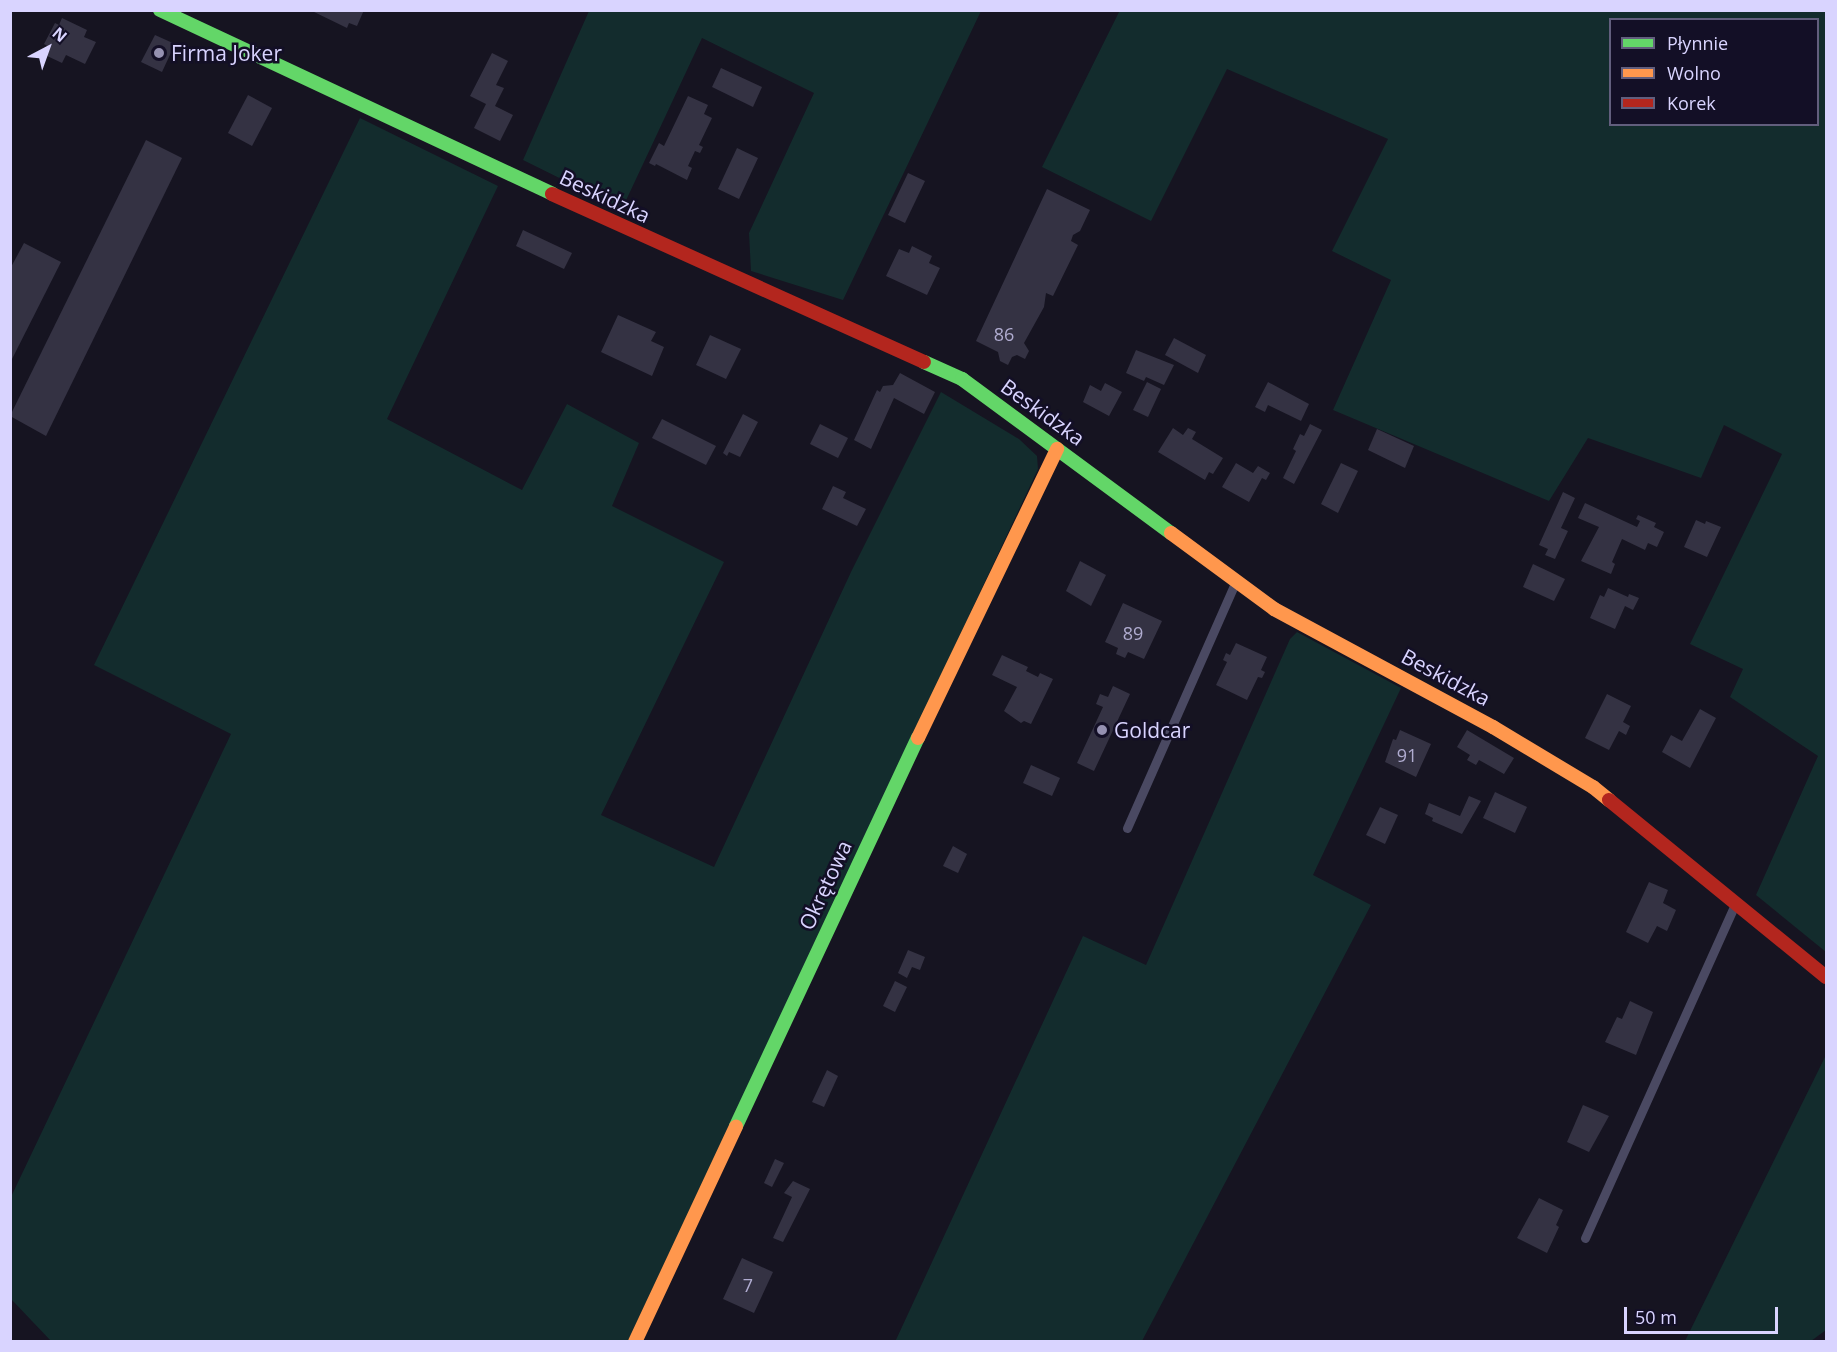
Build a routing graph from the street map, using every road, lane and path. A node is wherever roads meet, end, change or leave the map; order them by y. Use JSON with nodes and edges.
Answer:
{"nodes":[{"id":1,"x":160,"y":10,"type":"edge"},
{"id":2,"x":1057,"y":449,"type":"junction"},
{"id":3,"x":1236,"y":581,"type":"junction"},
{"id":4,"x":1127,"y":828,"type":"dead end"},
{"id":5,"x":1736,"y":903,"type":"junction"},
{"id":6,"x":1827,"y":977,"type":"edge"},
{"id":7,"x":1585,"y":1238,"type":"dead end"},
{"id":8,"x":634,"y":1341,"type":"edge"}],
"edges":[{"from":1,"to":2,"type":"street","name":"Beskidzka"},
{"from":2,"to":3,"type":"street","name":"Beskidzka"},
{"from":2,"to":8,"type":"street","name":"Okrętowa"},
{"from":3,"to":4,"type":"lane"},
{"from":3,"to":5,"type":"street","name":"Beskidzka"},
{"from":5,"to":6,"type":"street","name":"Beskidzka"},
{"from":5,"to":7,"type":"lane"}]}
